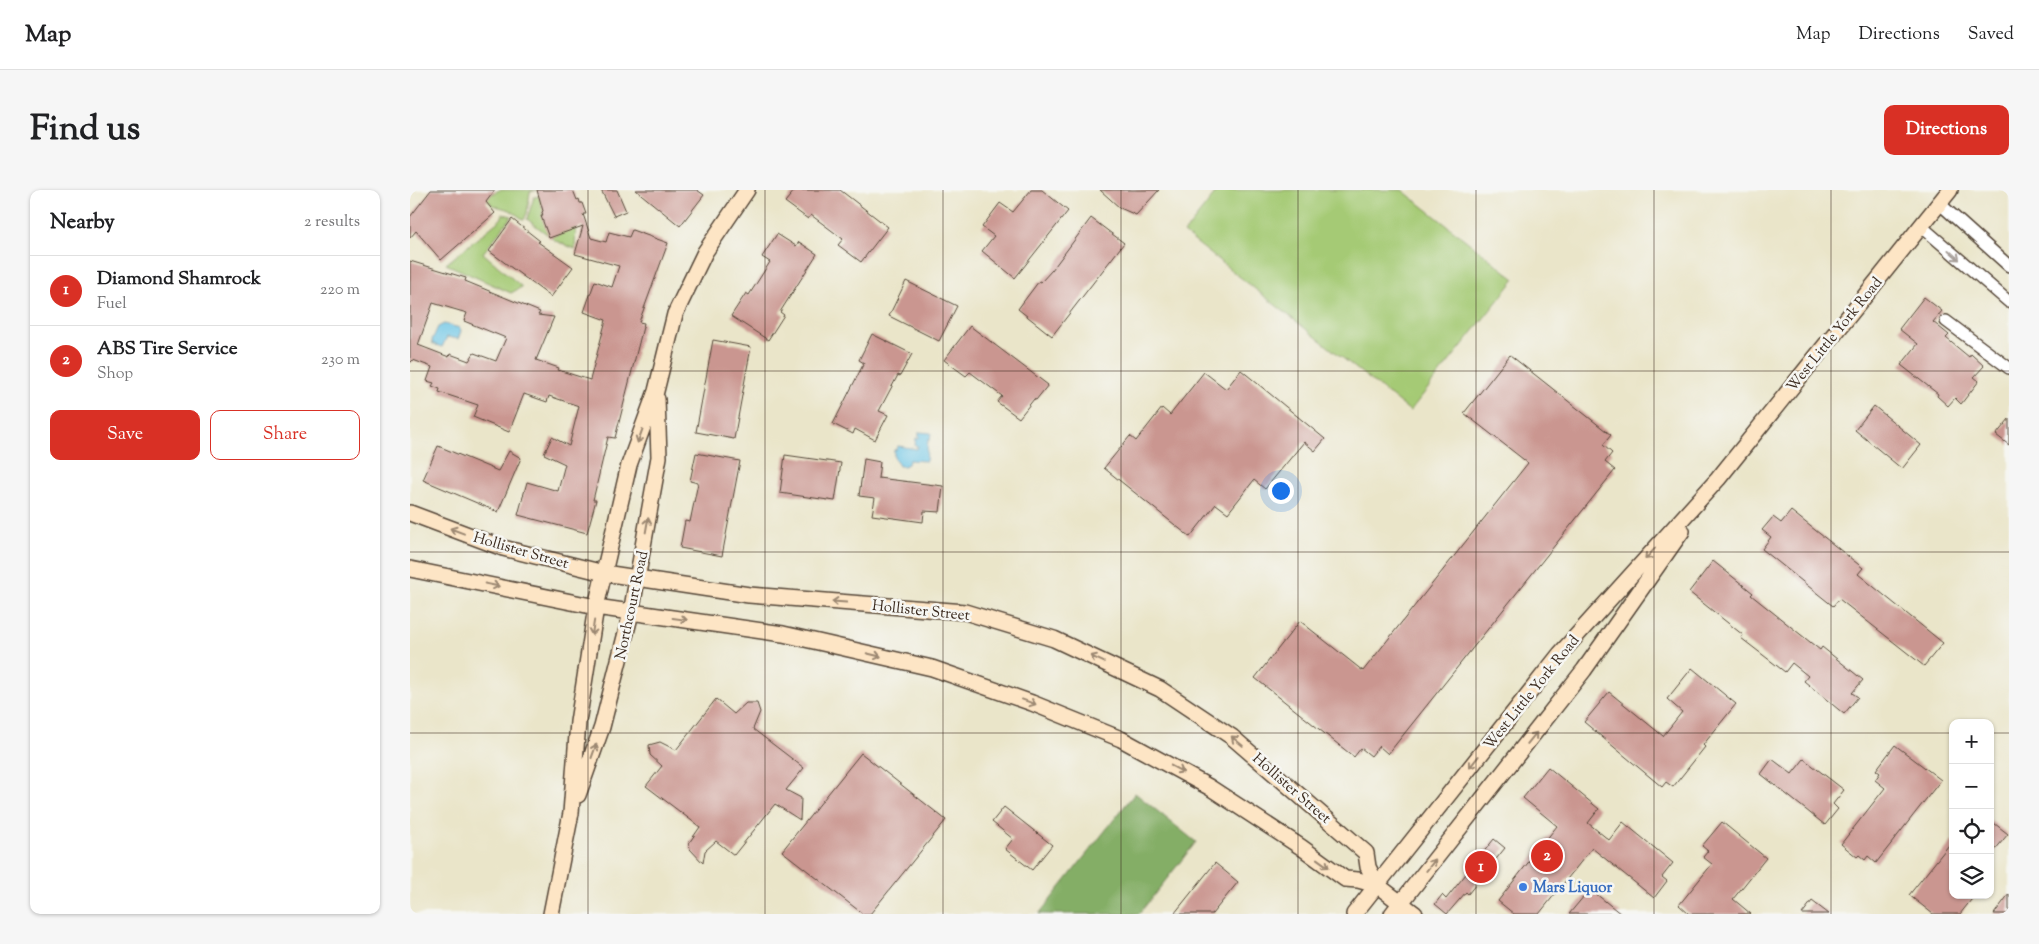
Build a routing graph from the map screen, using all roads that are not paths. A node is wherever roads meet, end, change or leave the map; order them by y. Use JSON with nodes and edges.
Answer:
{"nodes":[{"id":1,"x":747,"y":190,"type":"edge"},
{"id":2,"x":1950,"y":190,"type":"edge"},
{"id":3,"x":1939,"y":203,"type":"junction"},
{"id":4,"x":1921,"y":226,"type":"junction"},
{"id":5,"x":2009,"y":266,"type":"edge"},
{"id":6,"x":2009,"y":302,"type":"edge"},
{"id":7,"x":1946,"y":321,"type":"dead end"},
{"id":8,"x":2009,"y":368,"type":"edge"},
{"id":9,"x":656,"y":390,"type":"junction"},
{"id":10,"x":1718,"y":479,"type":"junction"},
{"id":11,"x":410,"y":513,"type":"edge"},
{"id":12,"x":410,"y":569,"type":"edge"},
{"id":13,"x":604,"y":573,"type":"junction"},
{"id":14,"x":638,"y":578,"type":"junction"},
{"id":15,"x":596,"y":608,"type":"junction"},
{"id":16,"x":631,"y":612,"type":"junction"},
{"id":17,"x":571,"y":813,"type":"junction"},
{"id":18,"x":1376,"y":886,"type":"junction"},
{"id":19,"x":1396,"y":909,"type":"edge"},
{"id":20,"x":551,"y":914,"type":"edge"},
{"id":21,"x":1354,"y":914,"type":"edge"},
{"id":22,"x":1416,"y":914,"type":"edge"}],
"edges":[{"from":1,"to":9,"type":"main road","name":"Northcourt Road"},
{"from":2,"to":3,"type":"main road","name":"West Little York Road"},
{"from":3,"to":4,"type":"main road","name":"West Little York Road"},
{"from":3,"to":5,"type":"street"},
{"from":4,"to":6,"type":"street","one_way":true},
{"from":4,"to":10,"type":"main road","name":"West Little York Road"},
{"from":7,"to":8,"type":"street"},
{"from":9,"to":13,"type":"main road","name":"Northcourt Road","one_way":true},
{"from":14,"to":9,"type":"main road","name":"Northcourt Road","one_way":true},
{"from":10,"to":18,"type":"main road","name":"West Little York Road","one_way":true},
{"from":19,"to":10,"type":"main road","name":"West Little York Road","one_way":true},
{"from":13,"to":11,"type":"main road","name":"Hollister Street","one_way":true},
{"from":12,"to":15,"type":"main road","one_way":true},
{"from":13,"to":14,"type":"main road","name":"Hollister Street"},
{"from":13,"to":15,"type":"main road","name":"Northcourt Road"},
{"from":14,"to":16,"type":"main road","name":"Northcourt Road"},
{"from":18,"to":14,"type":"main road","name":"Hollister Street","one_way":true},
{"from":15,"to":16,"type":"main road"},
{"from":15,"to":17,"type":"main road","name":"Northcourt Road","one_way":true},
{"from":17,"to":16,"type":"main road","name":"Northcourt Road","one_way":true},
{"from":16,"to":18,"type":"main road","one_way":true},
{"from":17,"to":20,"type":"main road","name":"Northcourt Road"},
{"from":18,"to":19,"type":"main road"},
{"from":18,"to":21,"type":"main road","name":"West Little York Road"},
{"from":19,"to":22,"type":"main road"}]}
